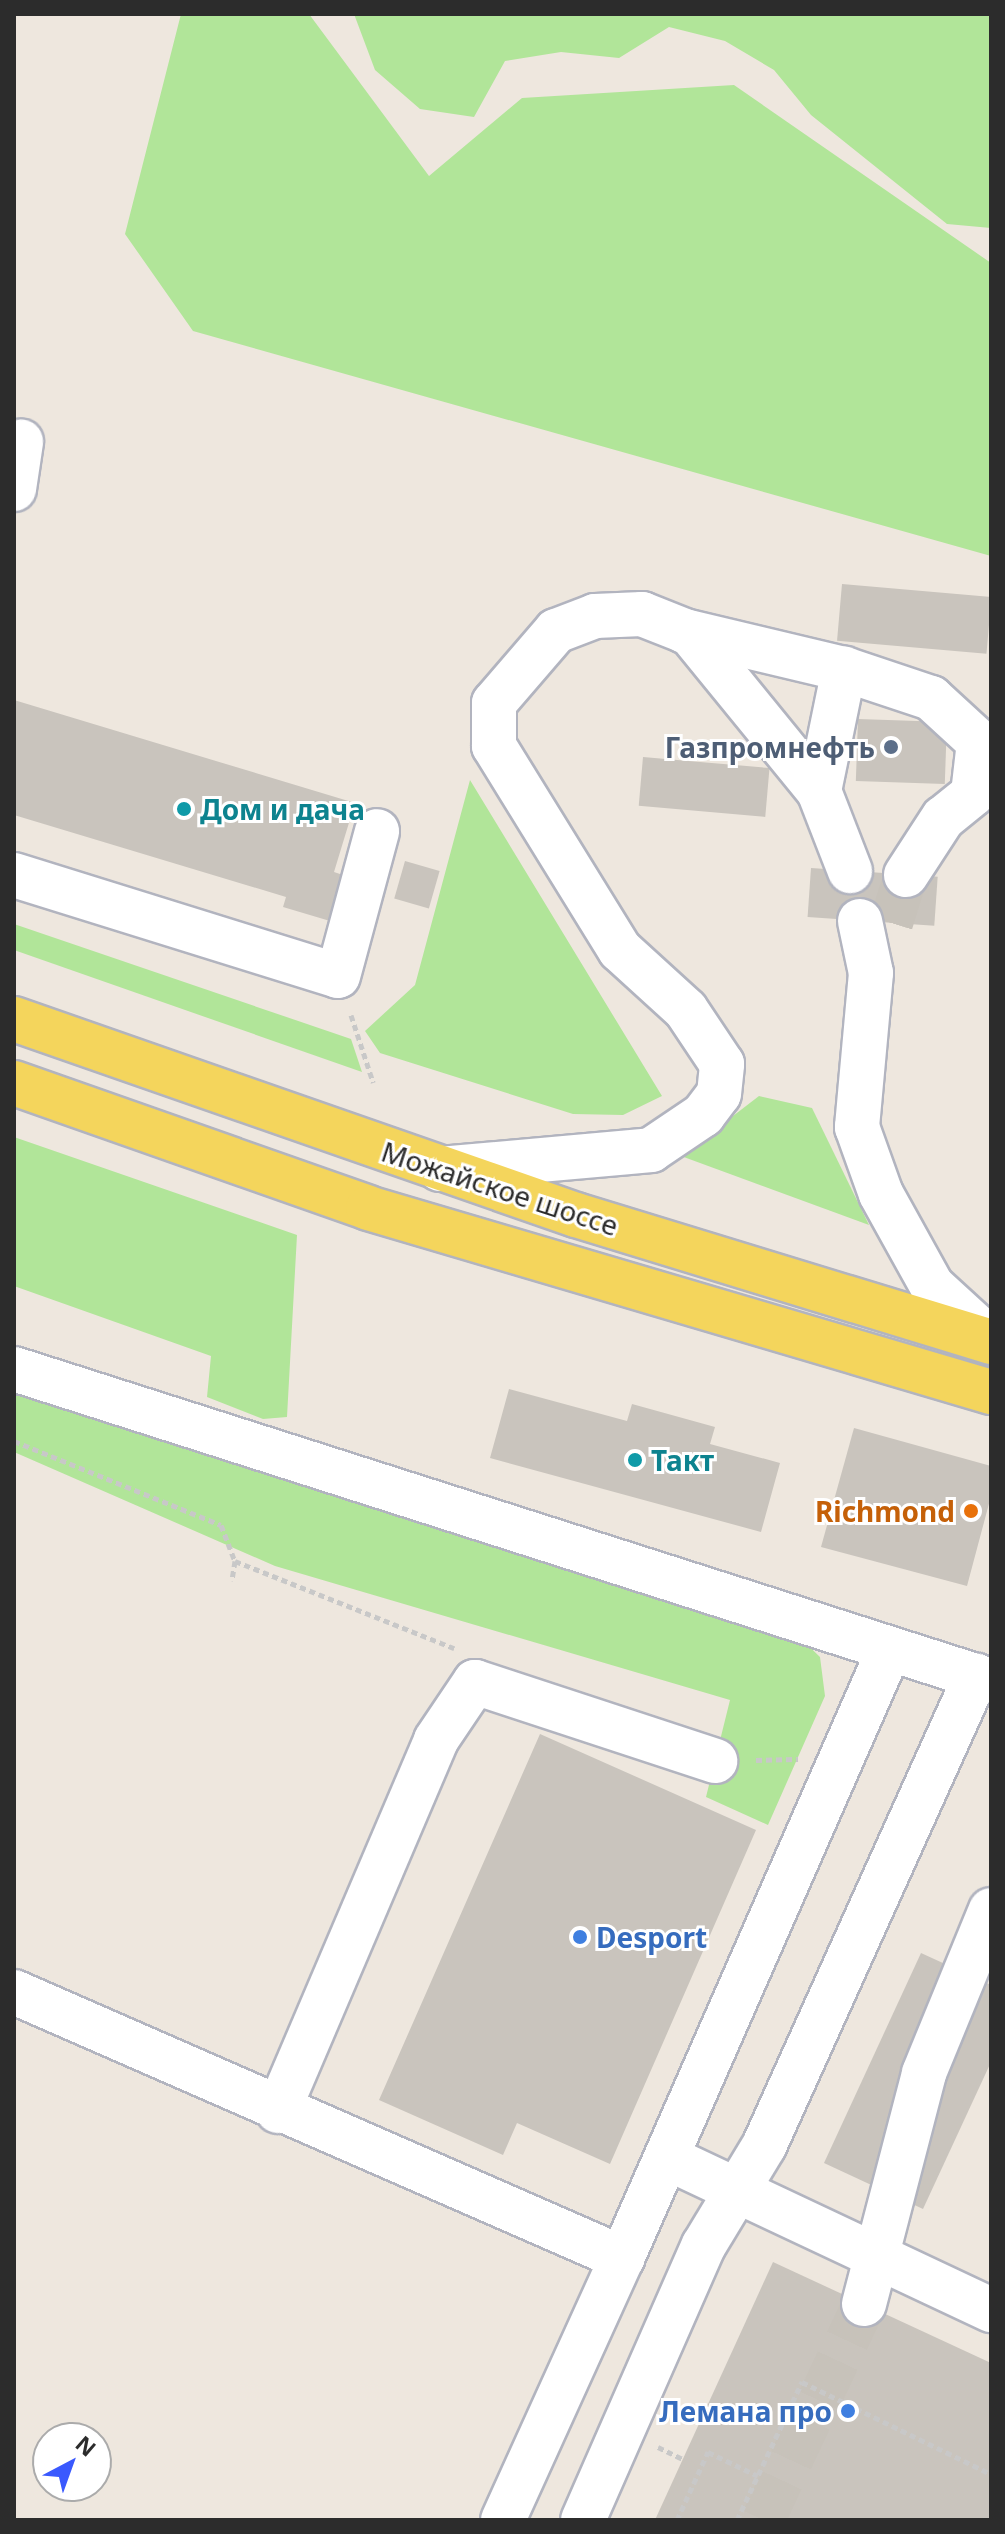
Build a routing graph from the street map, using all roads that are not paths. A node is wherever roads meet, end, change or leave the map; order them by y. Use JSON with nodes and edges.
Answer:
{"nodes":[{"id":1,"x":21,"y":442,"type":"dead end"},
{"id":2,"x":14,"y":489,"type":"edge"},
{"id":3,"x":684,"y":631,"type":"junction"},
{"id":4,"x":844,"y":669,"type":"junction"},
{"id":5,"x":819,"y":791,"type":"junction"},
{"id":6,"x":377,"y":831,"type":"dead end"},
{"id":7,"x":850,"y":871,"type":"dead end"},
{"id":8,"x":14,"y":875,"type":"edge"},
{"id":9,"x":906,"y":875,"type":"tunnel mouth"},
{"id":10,"x":876,"y":922,"type":"tunnel mouth"},
{"id":11,"x":14,"y":1019,"type":"edge"},
{"id":12,"x":24,"y":1091,"type":"edge"},
{"id":13,"x":439,"y":1169,"type":"junction"},
{"id":14,"x":991,"y":1341,"type":"edge"},
{"id":15,"x":14,"y":1369,"type":"edge"},
{"id":16,"x":991,"y":1392,"type":"edge"},
{"id":17,"x":889,"y":1650,"type":"junction"},
{"id":18,"x":984,"y":1678,"type":"edge"},
{"id":19,"x":715,"y":1761,"type":"road end"},
{"id":20,"x":991,"y":1910,"type":"edge"},
{"id":21,"x":14,"y":1992,"type":"edge"},
{"id":22,"x":278,"y":2111,"type":"junction"},
{"id":23,"x":670,"y":2159,"type":"junction"},
{"id":24,"x":735,"y":2192,"type":"junction"},
{"id":25,"x":622,"y":2258,"type":"junction"},
{"id":26,"x":879,"y":2259,"type":"junction"},
{"id":27,"x":864,"y":2304,"type":"tunnel mouth"},
{"id":28,"x":991,"y":2310,"type":"edge"},
{"id":29,"x":503,"y":2520,"type":"edge"},
{"id":30,"x":583,"y":2520,"type":"edge"}],
"edges":[{"from":1,"to":2,"type":"street"},
{"from":3,"to":4,"type":"street"},
{"from":3,"to":5,"type":"street"},
{"from":3,"to":13,"type":"street"},
{"from":4,"to":5,"type":"street"},
{"from":4,"to":9,"type":"street"},
{"from":5,"to":7,"type":"street"},
{"from":6,"to":8,"type":"street"},
{"from":10,"to":14,"type":"street"},
{"from":11,"to":13,"type":"main road","name":"Можайское шоссе"},
{"from":12,"to":16,"type":"main road","name":"Можайское шоссе"},
{"from":13,"to":14,"type":"main road","name":"Можайское шоссе"},
{"from":15,"to":17,"type":"street"},
{"from":17,"to":18,"type":"street"},
{"from":17,"to":23,"type":"street"},
{"from":18,"to":24,"type":"street"},
{"from":19,"to":22,"type":"street"},
{"from":20,"to":26,"type":"street"},
{"from":21,"to":22,"type":"street"},
{"from":22,"to":25,"type":"street"},
{"from":23,"to":24,"type":"street"},
{"from":23,"to":25,"type":"street"},
{"from":24,"to":26,"type":"street"},
{"from":24,"to":30,"type":"street"},
{"from":25,"to":29,"type":"street"},
{"from":26,"to":27,"type":"street"},
{"from":26,"to":28,"type":"street"}]}
